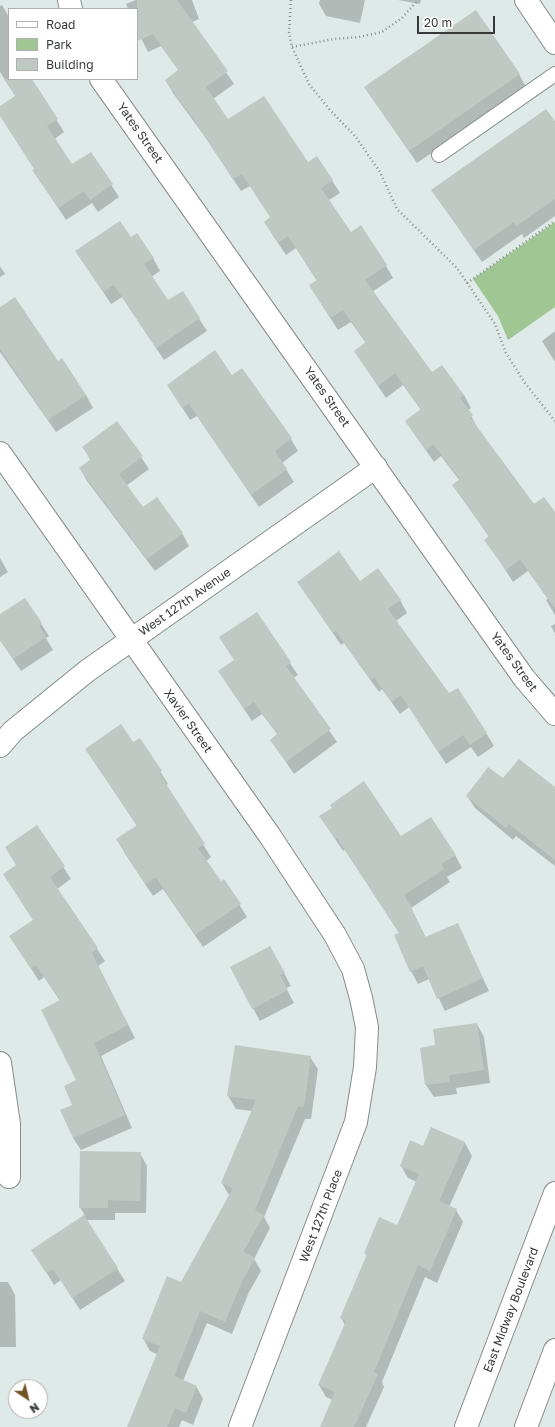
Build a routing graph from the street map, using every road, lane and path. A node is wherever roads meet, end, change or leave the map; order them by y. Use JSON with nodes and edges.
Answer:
{"nodes":[{"id":1,"x":291,"y":0,"type":"edge"},
{"id":2,"x":418,"y":0,"type":"edge"},
{"id":3,"x":526,"y":0,"type":"edge"},
{"id":4,"x":555,"y":43,"type":"edge"},
{"id":5,"x":292,"y":47,"type":"junction"},
{"id":6,"x":555,"y":74,"type":"edge"},
{"id":7,"x":102,"y":80,"type":"edge"},
{"id":8,"x":439,"y":155,"type":"dead end"},
{"id":9,"x":555,"y":221,"type":"edge"},
{"id":10,"x":468,"y":283,"type":"junction"},
{"id":11,"x":555,"y":421,"type":"edge"},
{"id":12,"x":0,"y":453,"type":"edge"},
{"id":13,"x":376,"y":467,"type":"junction"},
{"id":14,"x":131,"y":640,"type":"junction"},
{"id":15,"x":555,"y":714,"type":"edge"},
{"id":16,"x":0,"y":746,"type":"edge"},
{"id":17,"x":361,"y":998,"type":"joint"},
{"id":18,"x":0,"y":1063,"type":"edge"},
{"id":19,"x":9,"y":1177,"type":"dead end"},
{"id":20,"x":555,"y":1193,"type":"edge"},
{"id":21,"x":555,"y":1350,"type":"edge"},
{"id":22,"x":240,"y":1427,"type":"edge"},
{"id":23,"x":466,"y":1427,"type":"edge"},
{"id":24,"x":526,"y":1427,"type":"edge"}],
"edges":[{"from":1,"to":5,"type":"path"},
{"from":2,"to":5,"type":"path"},
{"from":3,"to":4,"type":"street"},
{"from":5,"to":10,"type":"path"},
{"from":6,"to":8,"type":"lane"},
{"from":7,"to":13,"type":"street","name":"Yates Street"},
{"from":9,"to":10,"type":"path"},
{"from":10,"to":11,"type":"path"},
{"from":12,"to":14,"type":"street","name":"Xavier Street"},
{"from":13,"to":14,"type":"street","name":"West 127th Avenue"},
{"from":13,"to":15,"type":"street","name":"Yates Street"},
{"from":14,"to":16,"type":"street","name":"West 127th Avenue"},
{"from":14,"to":17,"type":"street","name":"Xavier Street"},
{"from":17,"to":22,"type":"street","name":"West 127th Place"},
{"from":18,"to":19,"type":"street"},
{"from":20,"to":23,"type":"street","name":"East Midway Boulevard"},
{"from":21,"to":24,"type":"street"}]}
